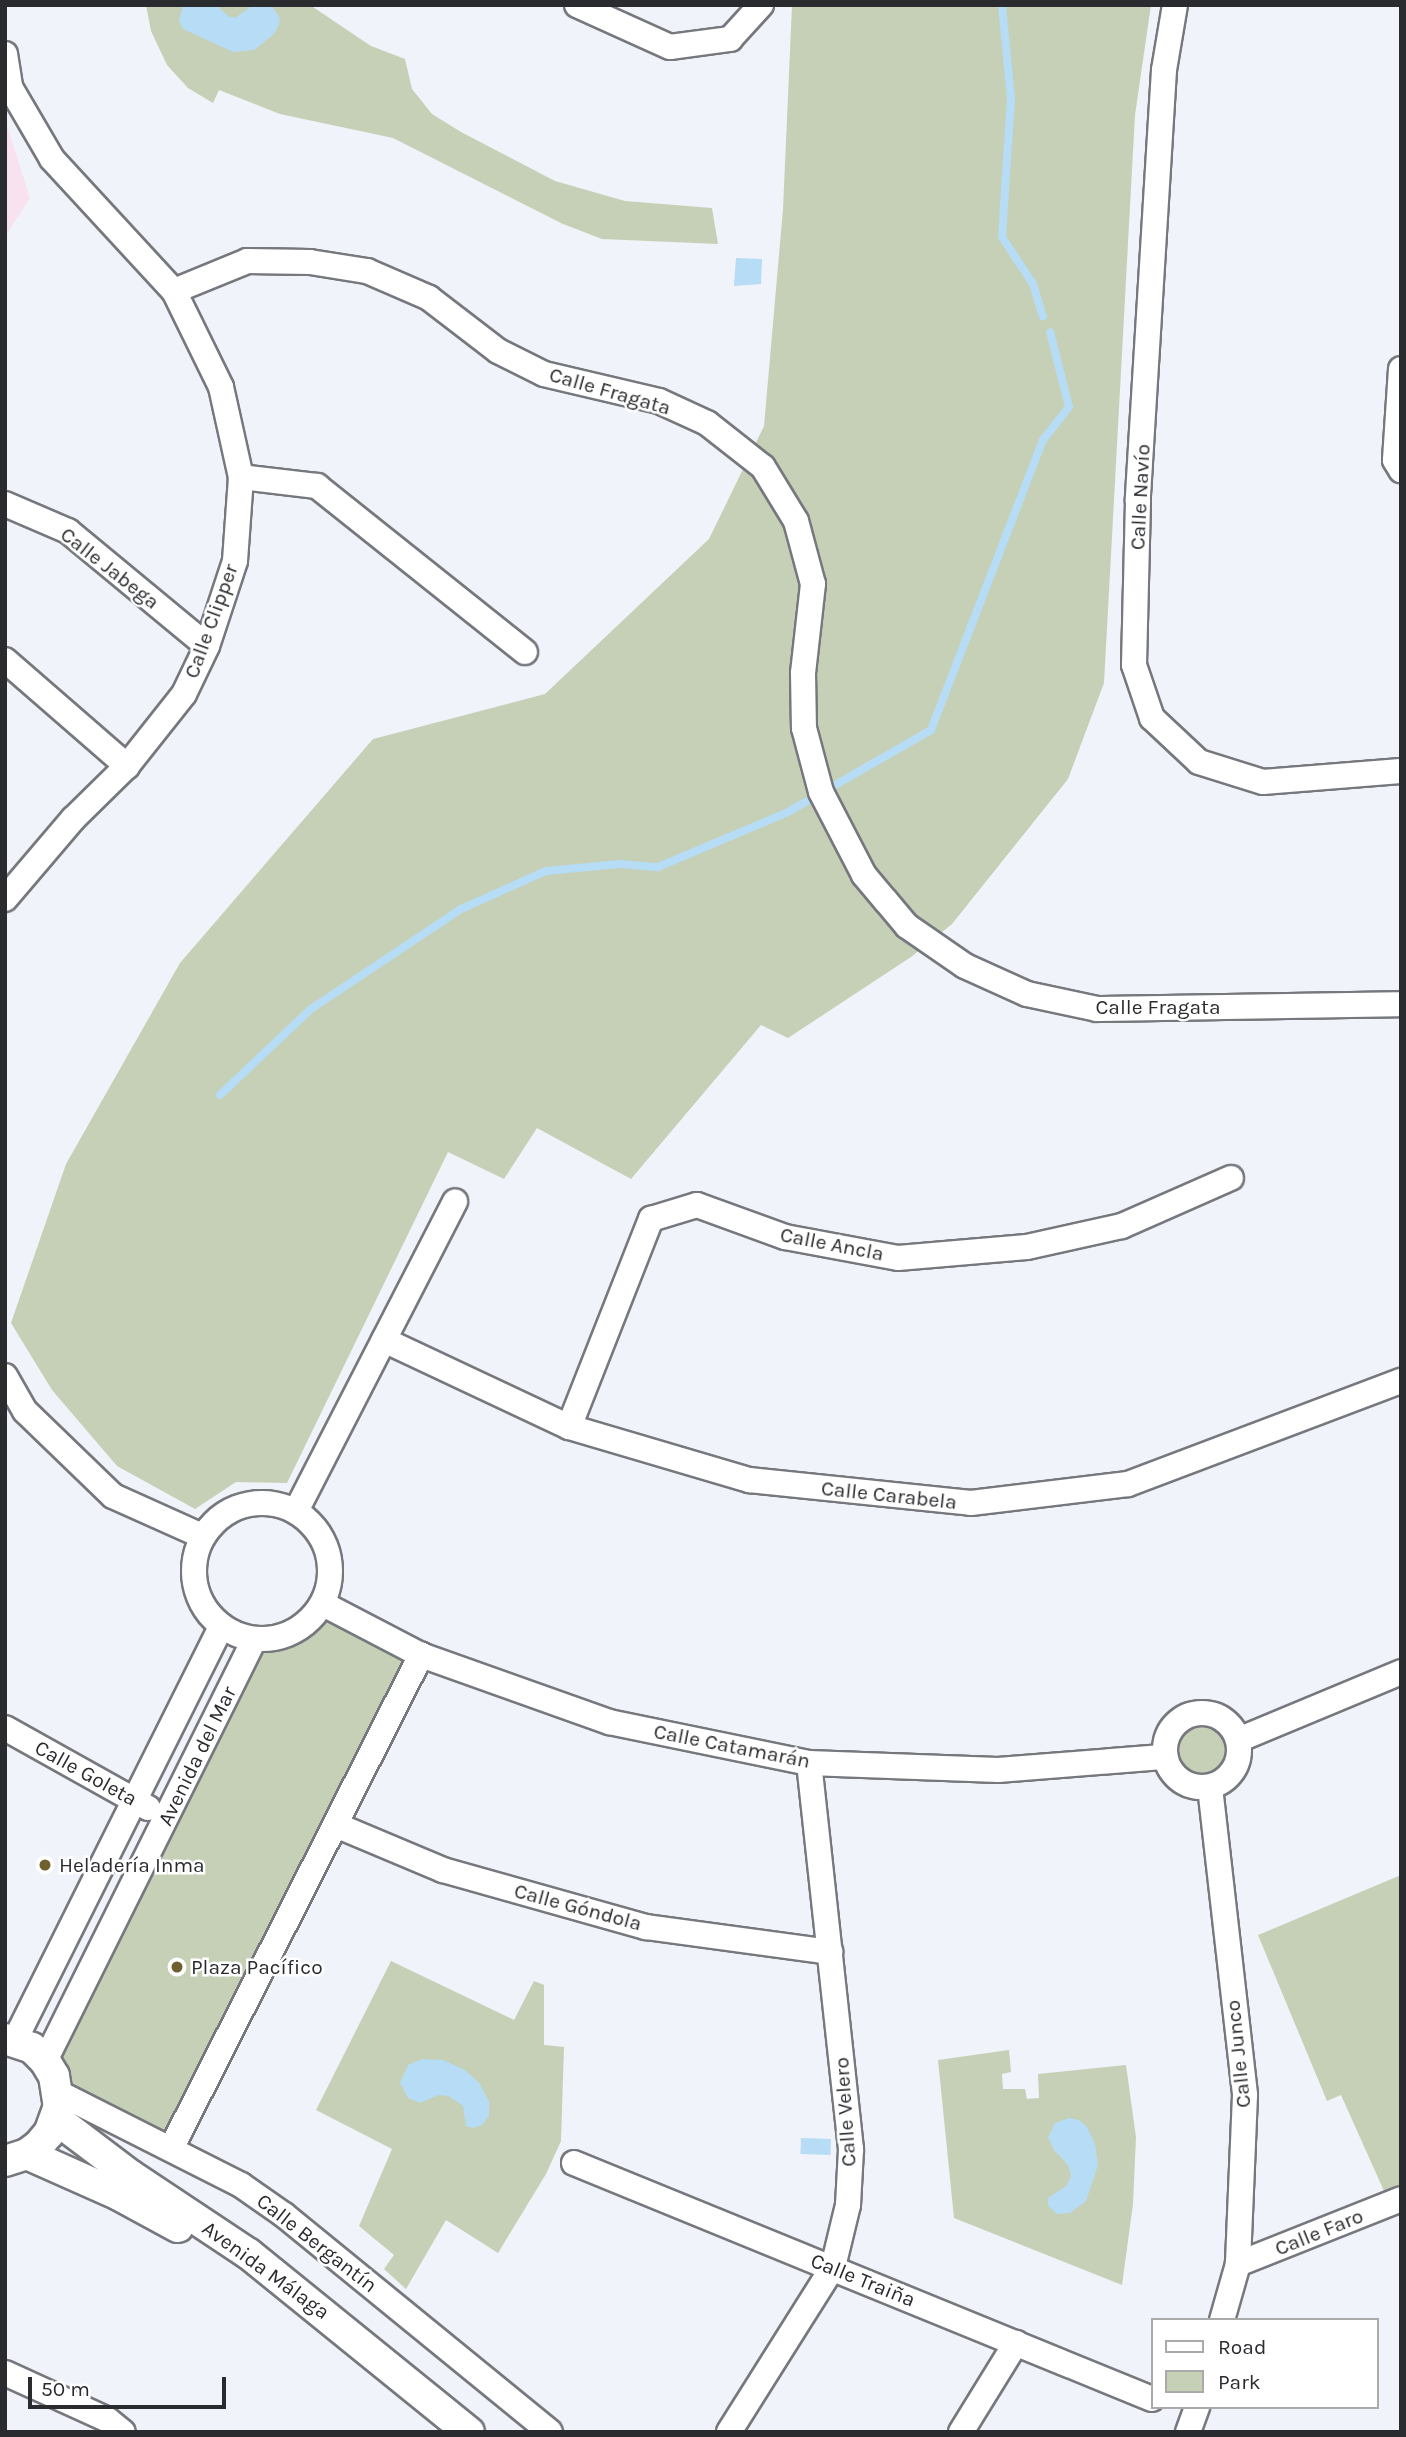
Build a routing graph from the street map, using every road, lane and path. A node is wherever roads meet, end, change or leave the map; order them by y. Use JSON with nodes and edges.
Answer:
{"nodes":[{"id":1,"x":577,"y":5,"type":"edge"},
{"id":2,"x":761,"y":5,"type":"edge"},
{"id":3,"x":1175,"y":5,"type":"edge"},
{"id":4,"x":5,"y":54,"type":"edge"},
{"id":5,"x":174,"y":291,"type":"junction"},
{"id":6,"x":1401,"y":369,"type":"edge"},
{"id":7,"x":1401,"y":470,"type":"edge"},
{"id":8,"x":241,"y":477,"type":"junction"},
{"id":9,"x":5,"y":504,"type":"edge"},
{"id":10,"x":207,"y":646,"type":"junction"},
{"id":11,"x":525,"y":652,"type":"dead end"},
{"id":12,"x":5,"y":660,"type":"edge"},
{"id":13,"x":127,"y":766,"type":"junction"},
{"id":14,"x":1401,"y":771,"type":"edge"},
{"id":15,"x":5,"y":899,"type":"edge"},
{"id":16,"x":1401,"y":1004,"type":"edge"},
{"id":17,"x":1231,"y":1178,"type":"dead end"},
{"id":18,"x":456,"y":1202,"type":"dead end"},
{"id":19,"x":384,"y":1340,"type":"junction"},
{"id":20,"x":5,"y":1376,"type":"edge"},
{"id":21,"x":1401,"y":1381,"type":"edge"},
{"id":22,"x":569,"y":1427,"type":"junction"},
{"id":23,"x":296,"y":1511,"type":"junction"},
{"id":24,"x":202,"y":1536,"type":"junction"},
{"id":25,"x":323,"y":1604,"type":"junction"},
{"id":26,"x":221,"y":1626,"type":"junction"},
{"id":27,"x":254,"y":1640,"type":"junction"},
{"id":28,"x":422,"y":1655,"type":"junction"},
{"id":29,"x":1401,"y":1672,"type":"edge"},
{"id":30,"x":5,"y":1728,"type":"edge"},
{"id":31,"x":1238,"y":1740,"type":"junction"},
{"id":32,"x":1166,"y":1757,"type":"junction"},
{"id":33,"x":808,"y":1763,"type":"junction"},
{"id":34,"x":1210,"y":1787,"type":"junction"},
{"id":35,"x":134,"y":1801,"type":"junction"},
{"id":36,"x":166,"y":1818,"type":"junction"},
{"id":37,"x":336,"y":1825,"type":"junction"},
{"id":38,"x":830,"y":1952,"type":"junction"},
{"id":39,"x":10,"y":2040,"type":"edge"},
{"id":40,"x":45,"y":2060,"type":"junction"},
{"id":41,"x":57,"y":2106,"type":"junction"},
{"id":42,"x":171,"y":2149,"type":"junction"},
{"id":43,"x":16,"y":2158,"type":"edge"},
{"id":44,"x":574,"y":2163,"type":"dead end"},
{"id":45,"x":1401,"y":2199,"type":"edge"},
{"id":46,"x":1238,"y":2264,"type":"junction"},
{"id":47,"x":833,"y":2267,"type":"junction"},
{"id":48,"x":1223,"y":2318,"type":"edge"},
{"id":49,"x":1016,"y":2343,"type":"junction"},
{"id":50,"x":5,"y":2373,"type":"edge"},
{"id":51,"x":1150,"y":2398,"type":"edge"},
{"id":52,"x":122,"y":2432,"type":"edge"},
{"id":53,"x":445,"y":2432,"type":"edge"},
{"id":54,"x":469,"y":2432,"type":"edge"},
{"id":55,"x":550,"y":2432,"type":"edge"},
{"id":56,"x":729,"y":2432,"type":"edge"},
{"id":57,"x":961,"y":2432,"type":"edge"}],
"edges":[{"from":1,"to":2,"type":"street"},
{"from":3,"to":14,"type":"street","name":"Calle Navío"},
{"from":4,"to":5,"type":"street","name":"Calle Clipper"},
{"from":5,"to":8,"type":"street","name":"Calle Clipper"},
{"from":5,"to":16,"type":"street","name":"Calle Fragata"},
{"from":6,"to":7,"type":"street"},
{"from":8,"to":10,"type":"street","name":"Calle Clipper"},
{"from":8,"to":11,"type":"street"},
{"from":9,"to":10,"type":"street","name":"Calle Jabega"},
{"from":10,"to":13,"type":"street","name":"Calle Clipper"},
{"from":12,"to":13,"type":"street"},
{"from":13,"to":15,"type":"street","name":"Calle Clipper"},
{"from":17,"to":22,"type":"street","name":"Calle Ancla"},
{"from":18,"to":19,"type":"street"},
{"from":19,"to":22,"type":"street","name":"Calle Carabela"},
{"from":19,"to":23,"type":"street"},
{"from":20,"to":24,"type":"street"},
{"from":21,"to":22,"type":"street","name":"Calle Carabela"},
{"from":23,"to":24,"type":"street"},
{"from":23,"to":25,"type":"street"},
{"from":24,"to":26,"type":"street"},
{"from":25,"to":27,"type":"street"},
{"from":25,"to":28,"type":"street","name":"Calle Catamarán"},
{"from":26,"to":27,"type":"street"},
{"from":26,"to":35,"type":"street","name":"Avenida del Mar"},
{"from":27,"to":36,"type":"street","name":"Avenida del Mar"},
{"from":28,"to":33,"type":"street","name":"Calle Catamarán"},
{"from":28,"to":37,"type":"street"},
{"from":29,"to":31,"type":"street"},
{"from":30,"to":35,"type":"street","name":"Calle Goleta"},
{"from":31,"to":32,"type":"street"},
{"from":31,"to":34,"type":"street"},
{"from":32,"to":33,"type":"street","name":"Calle Catamarán"},
{"from":32,"to":34,"type":"street"},
{"from":33,"to":38,"type":"street","name":"Calle Velero"},
{"from":34,"to":46,"type":"street","name":"Calle Junco"},
{"from":35,"to":36,"type":"street","name":"Calle Goleta"},
{"from":35,"to":39,"type":"street","name":"Avenida del Mar"},
{"from":36,"to":40,"type":"street","name":"Avenida del Mar"},
{"from":37,"to":38,"type":"street","name":"Calle Góndola"},
{"from":37,"to":42,"type":"street"},
{"from":38,"to":47,"type":"street","name":"Calle Velero"},
{"from":39,"to":40,"type":"street"},
{"from":40,"to":41,"type":"street"},
{"from":41,"to":42,"type":"street","name":"Calle Bergantín"},
{"from":41,"to":43,"type":"street"},
{"from":41,"to":54,"type":"street","name":"Avenida Málaga"},
{"from":42,"to":55,"type":"street","name":"Calle Bergantín"},
{"from":43,"to":53,"type":"street","name":"Avenida Málaga"},
{"from":44,"to":47,"type":"street","name":"Calle Traiña"},
{"from":45,"to":46,"type":"street","name":"Calle Faro"},
{"from":46,"to":48,"type":"street","name":"Calle Junco"},
{"from":47,"to":49,"type":"street","name":"Calle Traiña"},
{"from":47,"to":56,"type":"street","name":"Calle Velero"},
{"from":49,"to":51,"type":"street","name":"Calle Traiña"},
{"from":49,"to":57,"type":"street"},
{"from":50,"to":52,"type":"street"}]}
